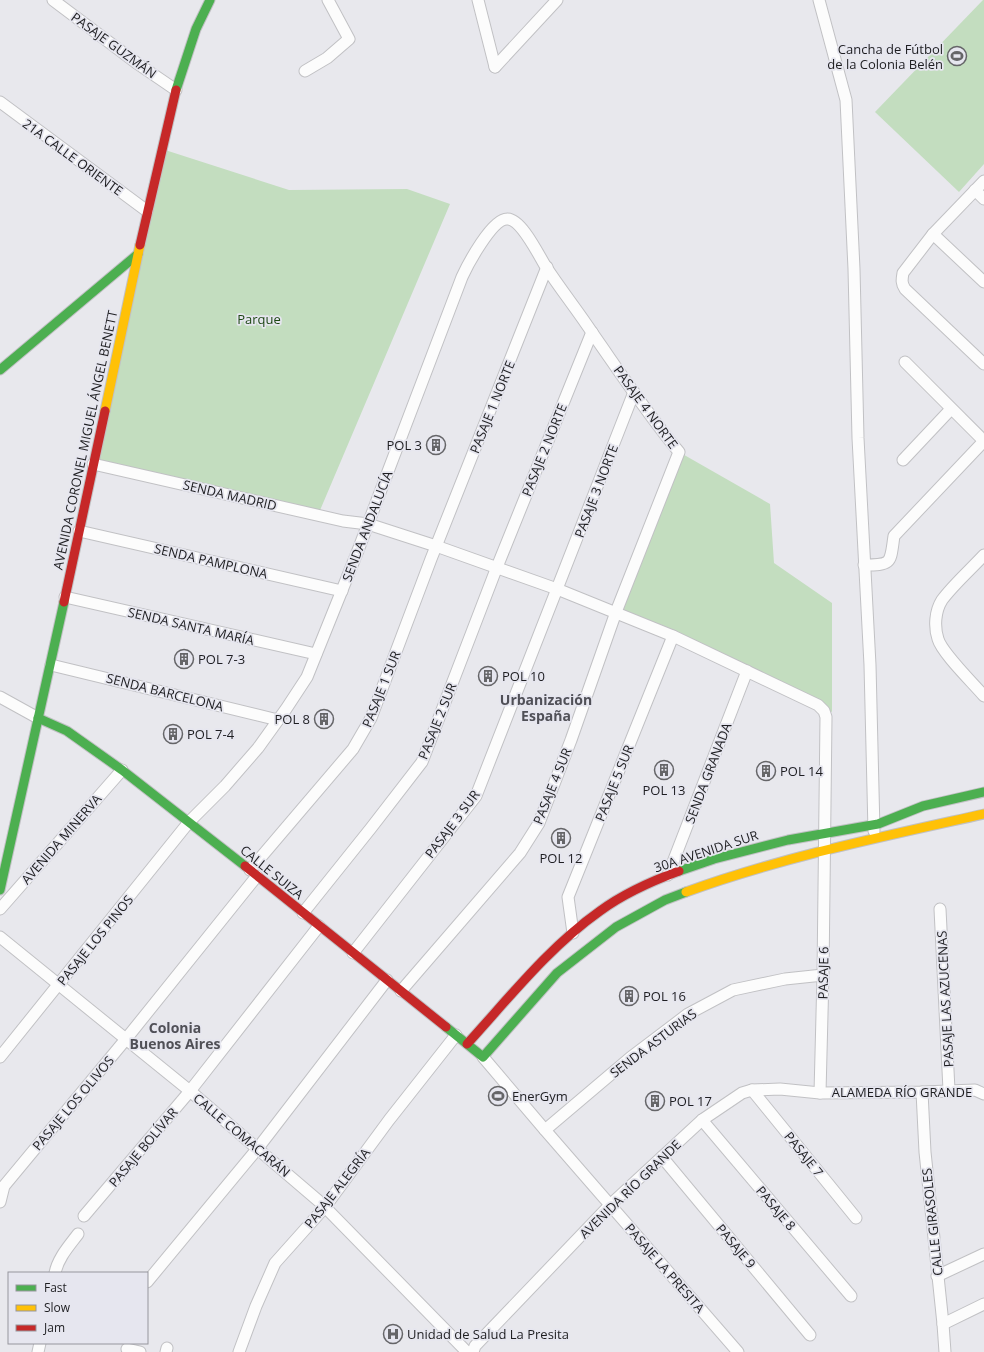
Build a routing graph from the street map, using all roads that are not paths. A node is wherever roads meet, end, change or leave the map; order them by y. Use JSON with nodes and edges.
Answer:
{"nodes":[{"id":1,"x":53,"y":0,"type":"edge"},
{"id":2,"x":210,"y":0,"type":"edge"},
{"id":3,"x":328,"y":0,"type":"edge"},
{"id":4,"x":478,"y":0,"type":"edge"},
{"id":5,"x":557,"y":0,"type":"edge"},
{"id":6,"x":819,"y":0,"type":"edge"},
{"id":7,"x":305,"y":71,"type":"dead end"},
{"id":8,"x":176,"y":90,"type":"junction"},
{"id":9,"x":0,"y":102,"type":"edge"},
{"id":10,"x":984,"y":181,"type":"edge"},
{"id":11,"x":975,"y":190,"type":"junction"},
{"id":12,"x":984,"y":199,"type":"edge"},
{"id":13,"x":147,"y":211,"type":"junction"},
{"id":14,"x":514,"y":220,"type":"joint"},
{"id":15,"x":933,"y":234,"type":"junction"},
{"id":16,"x":138,"y":254,"type":"junction"},
{"id":17,"x":547,"y":267,"type":"junction"},
{"id":18,"x":984,"y":282,"type":"edge"},
{"id":19,"x":592,"y":332,"type":"junction"},
{"id":20,"x":904,"y":362,"type":"dead end"},
{"id":21,"x":984,"y":364,"type":"edge"},
{"id":22,"x":0,"y":370,"type":"edge"},
{"id":23,"x":634,"y":392,"type":"junction"},
{"id":24,"x":951,"y":409,"type":"junction"},
{"id":25,"x":983,"y":445,"type":"edge"},
{"id":26,"x":903,"y":460,"type":"dead end"},
{"id":27,"x":93,"y":464,"type":"junction"},
{"id":28,"x":368,"y":524,"type":"junction"},
{"id":29,"x":79,"y":531,"type":"junction"},
{"id":30,"x":436,"y":546,"type":"junction"},
{"id":31,"x":984,"y":555,"type":"edge"},
{"id":32,"x":864,"y":565,"type":"junction"},
{"id":33,"x":497,"y":568,"type":"junction"},
{"id":34,"x":557,"y":589,"type":"junction"},
{"id":35,"x":342,"y":591,"type":"junction"},
{"id":36,"x":66,"y":597,"type":"junction"},
{"id":37,"x":616,"y":612,"type":"junction"},
{"id":38,"x":673,"y":636,"type":"junction"},
{"id":39,"x":316,"y":654,"type":"junction"},
{"id":40,"x":51,"y":665,"type":"junction"},
{"id":41,"x":747,"y":671,"type":"junction"},
{"id":42,"x":984,"y":696,"type":"edge"},
{"id":43,"x":0,"y":697,"type":"edge"},
{"id":44,"x":38,"y":718,"type":"junction"},
{"id":45,"x":278,"y":720,"type":"junction"},
{"id":46,"x":122,"y":770,"type":"junction"},
{"id":47,"x":984,"y":792,"type":"edge"},
{"id":48,"x":984,"y":814,"type":"edge"},
{"id":49,"x":190,"y":822,"type":"junction"},
{"id":50,"x":874,"y":824,"type":"junction"},
{"id":51,"x":825,"y":833,"type":"junction"},
{"id":52,"x":874,"y":838,"type":"junction"},
{"id":53,"x":824,"y":852,"type":"junction"},
{"id":54,"x":253,"y":873,"type":"junction"},
{"id":55,"x":668,"y":875,"type":"junction"},
{"id":56,"x":0,"y":890,"type":"edge"},
{"id":57,"x":640,"y":901,"type":"junction"},
{"id":58,"x":0,"y":908,"type":"edge"},
{"id":59,"x":940,"y":908,"type":"dead end"},
{"id":60,"x":303,"y":912,"type":"junction"},
{"id":61,"x":319,"y":926,"type":"junction"},
{"id":62,"x":573,"y":933,"type":"junction"},
{"id":63,"x":0,"y":937,"type":"edge"},
{"id":64,"x":353,"y":953,"type":"junction"},
{"id":65,"x":823,"y":975,"type":"junction"},
{"id":66,"x":387,"y":980,"type":"junction"},
{"id":67,"x":58,"y":985,"type":"junction"},
{"id":68,"x":401,"y":991,"type":"junction"},
{"id":69,"x":456,"y":1035,"type":"junction"},
{"id":70,"x":126,"y":1039,"type":"junction"},
{"id":71,"x":467,"y":1044,"type":"junction"},
{"id":72,"x":0,"y":1057,"type":"edge"},
{"id":73,"x":483,"y":1057,"type":"junction"},
{"id":74,"x":752,"y":1090,"type":"junction"},
{"id":75,"x":949,"y":1090,"type":"junction"},
{"id":76,"x":190,"y":1091,"type":"junction"},
{"id":77,"x":922,"y":1092,"type":"junction"},
{"id":78,"x":820,"y":1093,"type":"junction"},
{"id":79,"x":984,"y":1094,"type":"edge"},
{"id":80,"x":702,"y":1120,"type":"junction"},
{"id":81,"x":545,"y":1130,"type":"junction"},
{"id":82,"x":258,"y":1148,"type":"junction"},
{"id":83,"x":662,"y":1157,"type":"junction"},
{"id":84,"x":0,"y":1202,"type":"edge"},
{"id":85,"x":610,"y":1205,"type":"junction"},
{"id":86,"x":325,"y":1207,"type":"junction"},
{"id":87,"x":84,"y":1216,"type":"dead end"},
{"id":88,"x":856,"y":1218,"type":"dead end"},
{"id":89,"x":78,"y":1234,"type":"dead end"},
{"id":90,"x":984,"y":1254,"type":"edge"},
{"id":91,"x":55,"y":1272,"type":"edge"},
{"id":92,"x":937,"y":1276,"type":"junction"},
{"id":93,"x":148,"y":1281,"type":"edge"},
{"id":94,"x":850,"y":1296,"type":"dead end"},
{"id":95,"x":984,"y":1304,"type":"edge"},
{"id":96,"x":943,"y":1324,"type":"junction"},
{"id":97,"x":810,"y":1335,"type":"dead end"},
{"id":98,"x":128,"y":1348,"type":"edge"},
{"id":99,"x":140,"y":1352,"type":"edge"},
{"id":100,"x":239,"y":1352,"type":"edge"},
{"id":101,"x":467,"y":1352,"type":"edge"},
{"id":102,"x":472,"y":1352,"type":"edge"},
{"id":103,"x":738,"y":1352,"type":"edge"},
{"id":104,"x":945,"y":1352,"type":"edge"}],
"edges":[{"from":1,"to":8,"type":"street","name":"PASAJE GUZMÁN"},
{"from":2,"to":8,"type":"street","name":"AVENIDA CORONEL MIGUEL ÁNGEL BENETT"},
{"from":3,"to":7,"type":"street"},
{"from":4,"to":5,"type":"street"},
{"from":6,"to":32,"type":"street"},
{"from":8,"to":13,"type":"street","name":"AVENIDA CORONEL MIGUEL ÁNGEL BENETT"},
{"from":9,"to":13,"type":"street","name":"21A CALLE ORIENTE"},
{"from":10,"to":11,"type":"street"},
{"from":11,"to":12,"type":"street"},
{"from":11,"to":15,"type":"street"},
{"from":13,"to":16,"type":"street","name":"AVENIDA CORONEL MIGUEL ÁNGEL BENETT"},
{"from":14,"to":17,"type":"street","name":"PASAJE 4 NORTE"},
{"from":14,"to":28,"type":"street","name":"SENDA ANDALUCÍA"},
{"from":15,"to":18,"type":"street"},
{"from":15,"to":21,"type":"street"},
{"from":16,"to":22,"type":"street"},
{"from":16,"to":27,"type":"street","name":"AVENIDA CORONEL MIGUEL ÁNGEL BENETT"},
{"from":17,"to":19,"type":"street","name":"PASAJE 4 NORTE"},
{"from":17,"to":30,"type":"street","name":"PASAJE 1 NORTE"},
{"from":19,"to":23,"type":"street","name":"PASAJE 4 NORTE"},
{"from":19,"to":33,"type":"street","name":"PASAJE 2 NORTE"},
{"from":20,"to":24,"type":"street"},
{"from":23,"to":34,"type":"street","name":"PASAJE 3 NORTE"},
{"from":23,"to":37,"type":"street","name":"PASAJE 4 NORTE"},
{"from":24,"to":25,"type":"street"},
{"from":24,"to":26,"type":"street"},
{"from":25,"to":32,"type":"street"},
{"from":27,"to":28,"type":"street","name":"SENDA MADRID"},
{"from":27,"to":29,"type":"street","name":"AVENIDA CORONEL MIGUEL ÁNGEL BENETT"},
{"from":28,"to":30,"type":"street","name":"SENDA MADRID"},
{"from":28,"to":35,"type":"street","name":"SENDA ANDALUCÍA"},
{"from":29,"to":35,"type":"street","name":"SENDA PAMPLONA"},
{"from":29,"to":36,"type":"street","name":"AVENIDA CORONEL MIGUEL ÁNGEL BENETT"},
{"from":30,"to":33,"type":"street","name":"SENDA MADRID"},
{"from":30,"to":54,"type":"street","name":"PASAJE 1 SUR"},
{"from":31,"to":42,"type":"street"},
{"from":32,"to":50,"type":"street"},
{"from":33,"to":34,"type":"street","name":"SENDA MADRID"},
{"from":33,"to":60,"type":"street","name":"PASAJE 2 SUR"},
{"from":34,"to":37,"type":"street","name":"SENDA MADRID"},
{"from":34,"to":64,"type":"street","name":"PASAJE 3 SUR"},
{"from":35,"to":39,"type":"street","name":"SENDA ANDALUCÍA"},
{"from":36,"to":39,"type":"street","name":"SENDA SANTA MARÍA"},
{"from":36,"to":40,"type":"street","name":"AVENIDA CORONEL MIGUEL ÁNGEL BENETT"},
{"from":37,"to":38,"type":"street","name":"SENDA MADRID"},
{"from":37,"to":68,"type":"street","name":"PASAJE 4 SUR"},
{"from":38,"to":41,"type":"street","name":"SENDA MADRID"},
{"from":38,"to":62,"type":"street","name":"PASAJE 5 SUR"},
{"from":39,"to":45,"type":"street","name":"SENDA ANDALUCÍA"},
{"from":40,"to":44,"type":"street","name":"AVENIDA CORONEL MIGUEL ÁNGEL BENETT"},
{"from":40,"to":45,"type":"street","name":"SENDA BARCELONA"},
{"from":41,"to":51,"type":"street","name":"PASAJE 6"},
{"from":41,"to":55,"type":"street","name":"SENDA GRANADA"},
{"from":43,"to":44,"type":"street"},
{"from":44,"to":46,"type":"street","name":"CALLE SUIZA"},
{"from":44,"to":56,"type":"street","name":"AVENIDA CORONEL MIGUEL ÁNGEL BENETT"},
{"from":45,"to":49,"type":"street","name":"SENDA ANDALUCÍA"},
{"from":46,"to":49,"type":"street","name":"CALLE SUIZA"},
{"from":46,"to":58,"type":"street","name":"AVENIDA MINERVA"},
{"from":47,"to":50,"type":"street","name":"30A AVENIDA SUR"},
{"from":48,"to":52,"type":"street","name":"30A AVENIDA SUR"},
{"from":49,"to":54,"type":"street","name":"CALLE SUIZA"},
{"from":49,"to":67,"type":"street","name":"PASAJE LOS PINOS"},
{"from":50,"to":51,"type":"street","name":"30A AVENIDA SUR"},
{"from":50,"to":52,"type":"street"},
{"from":51,"to":53,"type":"street","name":"PASAJE 6"},
{"from":51,"to":55,"type":"street","name":"30A AVENIDA SUR"},
{"from":52,"to":53,"type":"street","name":"30A AVENIDA SUR"},
{"from":53,"to":57,"type":"street","name":"30A AVENIDA SUR"},
{"from":53,"to":65,"type":"street","name":"PASAJE 6"},
{"from":54,"to":60,"type":"street","name":"CALLE SUIZA"},
{"from":54,"to":70,"type":"street","name":"PASAJE LOS OLIVOS"},
{"from":55,"to":57,"type":"street","name":"30A AVENIDA SUR"},
{"from":57,"to":62,"type":"street","name":"30A AVENIDA SUR"},
{"from":57,"to":73,"type":"street","name":"30A AVENIDA SUR"},
{"from":59,"to":75,"type":"street","name":"PASAJE LAS AZUCENAS"},
{"from":60,"to":61,"type":"street","name":"CALLE SUIZA"},
{"from":61,"to":64,"type":"street","name":"CALLE SUIZA"},
{"from":61,"to":76,"type":"street","name":"PASAJE BOLÍVAR"},
{"from":62,"to":71,"type":"street","name":"30A AVENIDA SUR"},
{"from":63,"to":67,"type":"street","name":"CALLE COMACARÁN"},
{"from":64,"to":66,"type":"street","name":"CALLE SUIZA"},
{"from":65,"to":78,"type":"street","name":"PASAJE 6"},
{"from":65,"to":81,"type":"street","name":"SENDA ASTURIAS"},
{"from":66,"to":68,"type":"street","name":"CALLE SUIZA"},
{"from":66,"to":82,"type":"street"},
{"from":67,"to":70,"type":"street","name":"CALLE COMACARÁN"},
{"from":67,"to":72,"type":"street","name":"PASAJE LOS PINOS"},
{"from":68,"to":69,"type":"street","name":"CALLE SUIZA"},
{"from":69,"to":71,"type":"street","name":"CALLE SUIZA"},
{"from":69,"to":86,"type":"street","name":"PASAJE ALEGRÍA"},
{"from":70,"to":76,"type":"street","name":"CALLE COMACARÁN"},
{"from":70,"to":84,"type":"street","name":"PASAJE LOS OLIVOS"},
{"from":71,"to":73,"type":"street","name":"CALLE SUIZA"},
{"from":73,"to":81,"type":"street","name":"PASAJE LA PRESITA"},
{"from":74,"to":78,"type":"street","name":"AVENIDA RÍO GRANDE"},
{"from":74,"to":80,"type":"street","name":"AVENIDA RÍO GRANDE"},
{"from":74,"to":88,"type":"street","name":"PASAJE 7"},
{"from":75,"to":77,"type":"street","name":"ALAMEDA RÍO GRANDE"},
{"from":75,"to":79,"type":"street","name":"ALAMEDA RÍO GRANDE"},
{"from":76,"to":82,"type":"street","name":"CALLE COMACARÁN"},
{"from":76,"to":87,"type":"street","name":"PASAJE BOLÍVAR"},
{"from":77,"to":78,"type":"street","name":"ALAMEDA RÍO GRANDE"},
{"from":77,"to":92,"type":"street","name":"CALLE GIRASOLES"},
{"from":80,"to":83,"type":"street","name":"AVENIDA RÍO GRANDE"},
{"from":80,"to":94,"type":"street","name":"PASAJE 8"},
{"from":81,"to":85,"type":"street","name":"PASAJE LA PRESITA"},
{"from":82,"to":86,"type":"street","name":"CALLE COMACARÁN"},
{"from":82,"to":93,"type":"street"},
{"from":83,"to":85,"type":"street","name":"AVENIDA RÍO GRANDE"},
{"from":83,"to":97,"type":"street","name":"PASAJE 9"},
{"from":85,"to":102,"type":"street","name":"AVENIDA RÍO GRANDE"},
{"from":85,"to":103,"type":"street","name":"PASAJE LA PRESITA"},
{"from":86,"to":100,"type":"street","name":"PASAJE ALEGRÍA"},
{"from":86,"to":101,"type":"street","name":"CALLE COMACARÁN"},
{"from":89,"to":91,"type":"street"},
{"from":90,"to":92,"type":"street"},
{"from":92,"to":96,"type":"street","name":"CALLE GIRASOLES"},
{"from":95,"to":96,"type":"street"},
{"from":96,"to":104,"type":"street","name":"CALLE GIRASOLES"},
{"from":98,"to":99,"type":"street"}]}
